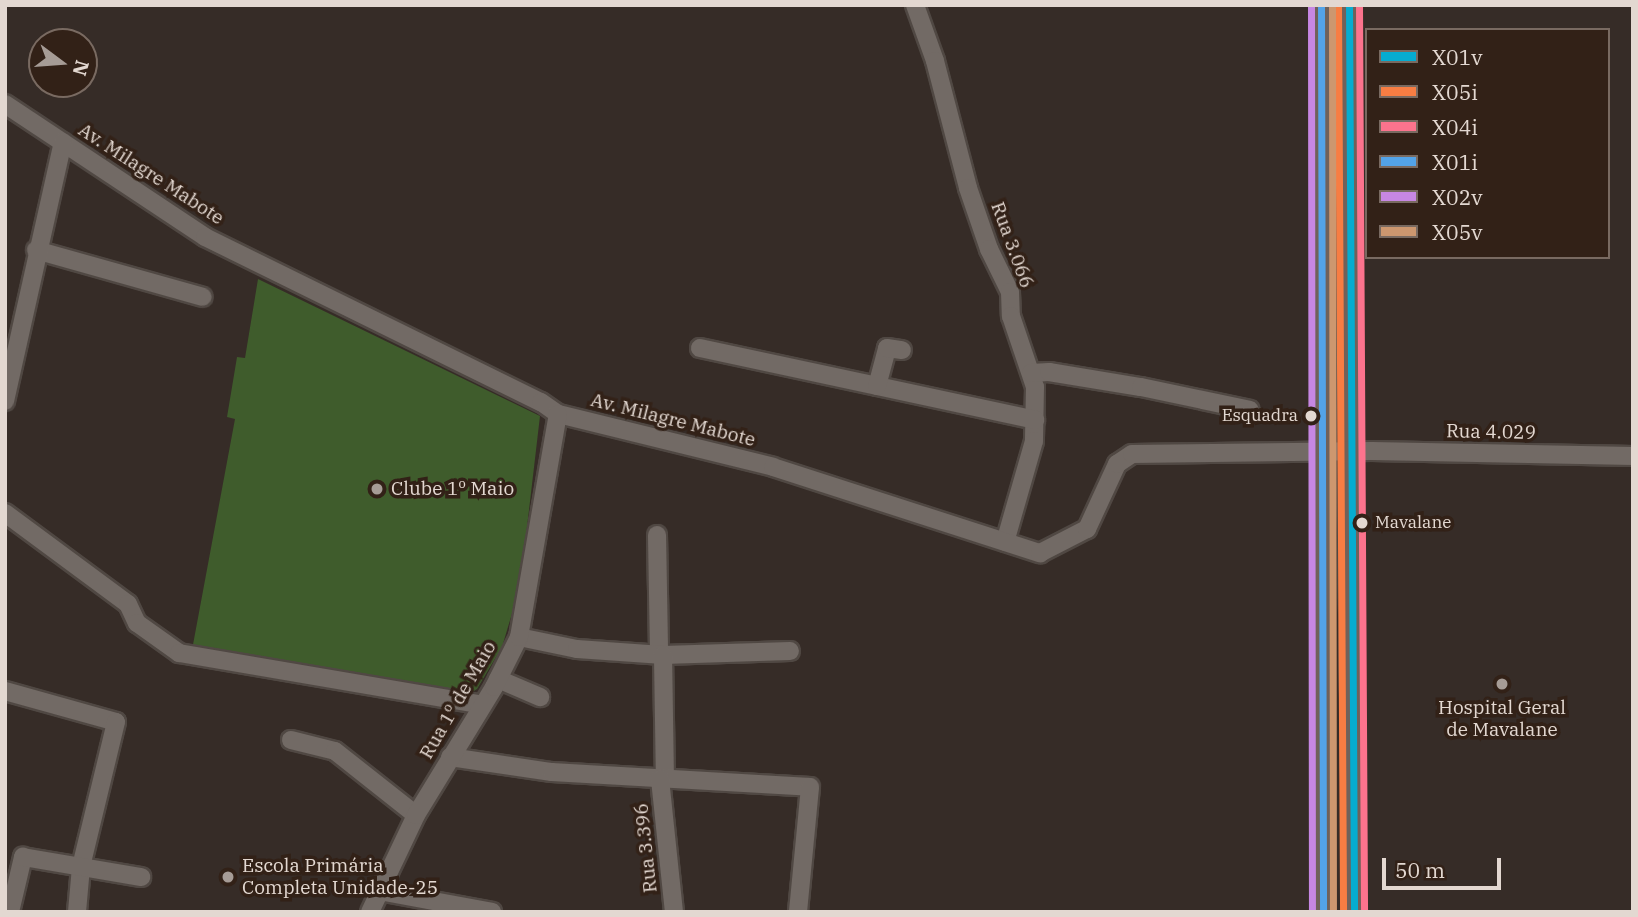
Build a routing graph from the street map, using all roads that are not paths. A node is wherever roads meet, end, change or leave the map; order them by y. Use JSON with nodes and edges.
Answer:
{"nodes":[{"id":1,"x":915,"y":5,"type":"edge"},
{"id":2,"x":1321,"y":5,"type":"edge"},
{"id":3,"x":1349,"y":5,"type":"edge"},
{"id":4,"x":5,"y":104,"type":"edge"},
{"id":5,"x":63,"y":142,"type":"junction"},
{"id":6,"x":36,"y":250,"type":"junction"},
{"id":7,"x":203,"y":297,"type":"dead end"},
{"id":8,"x":700,"y":348,"type":"dead end"},
{"id":9,"x":902,"y":350,"type":"dead end"},
{"id":10,"x":1031,"y":373,"type":"junction"},
{"id":11,"x":877,"y":386,"type":"junction"},
{"id":12,"x":5,"y":401,"type":"edge"},
{"id":13,"x":1250,"y":410,"type":"dead end"},
{"id":14,"x":558,"y":414,"type":"junction"},
{"id":15,"x":1035,"y":420,"type":"junction"},
{"id":16,"x":1348,"y":451,"type":"junction"},
{"id":17,"x":1321,"y":452,"type":"junction"},
{"id":18,"x":1633,"y":456,"type":"edge"},
{"id":19,"x":5,"y":513,"type":"edge"},
{"id":20,"x":657,"y":535,"type":"dead end"},
{"id":21,"x":1004,"y":542,"type":"junction"},
{"id":22,"x":519,"y":637,"type":"junction"},
{"id":23,"x":790,"y":651,"type":"dead end"},
{"id":24,"x":661,"y":655,"type":"junction"},
{"id":25,"x":498,"y":679,"type":"junction"},
{"id":26,"x":5,"y":691,"type":"edge"},
{"id":27,"x":540,"y":697,"type":"dead end"},
{"id":28,"x":482,"y":705,"type":"junction"},
{"id":29,"x":291,"y":740,"type":"dead end"},
{"id":30,"x":450,"y":757,"type":"junction"},
{"id":31,"x":662,"y":779,"type":"junction"},
{"id":32,"x":416,"y":815,"type":"junction"},
{"id":33,"x":80,"y":867,"type":"junction"},
{"id":34,"x":141,"y":877,"type":"dead end"},
{"id":35,"x":379,"y":891,"type":"junction"},
{"id":36,"x":10,"y":912,"type":"edge"},
{"id":37,"x":77,"y":912,"type":"edge"},
{"id":38,"x":370,"y":912,"type":"edge"},
{"id":39,"x":492,"y":912,"type":"edge"},
{"id":40,"x":674,"y":912,"type":"edge"},
{"id":41,"x":798,"y":912,"type":"edge"},
{"id":42,"x":1323,"y":912,"type":"edge"},
{"id":43,"x":1354,"y":912,"type":"edge"}],
"edges":[{"from":1,"to":10,"type":"street","name":"Rua 3.066"},
{"from":2,"to":17,"type":"main road"},
{"from":3,"to":16,"type":"main road"},
{"from":4,"to":5,"type":"street","name":"Av. Milagre Mabote"},
{"from":5,"to":6,"type":"street"},
{"from":5,"to":14,"type":"street","name":"Av. Milagre Mabote"},
{"from":6,"to":7,"type":"street"},
{"from":6,"to":12,"type":"street"},
{"from":8,"to":11,"type":"street"},
{"from":9,"to":11,"type":"street"},
{"from":10,"to":13,"type":"street"},
{"from":10,"to":15,"type":"street","name":"Rua 3.066"},
{"from":11,"to":15,"type":"street"},
{"from":14,"to":21,"type":"street","name":"Av. Milagre Mabote"},
{"from":14,"to":22,"type":"street","name":"Rua 1º de Maio"},
{"from":15,"to":21,"type":"street","name":"Rua 3.066"},
{"from":16,"to":17,"type":"street","name":"Av. Milagre Mabote"},
{"from":16,"to":18,"type":"street","name":"Rua 4.029"},
{"from":16,"to":43,"type":"main road"},
{"from":17,"to":21,"type":"street","name":"Av. Milagre Mabote"},
{"from":17,"to":42,"type":"main road"},
{"from":19,"to":28,"type":"street"},
{"from":20,"to":24,"type":"street","name":"Rua 3.396"},
{"from":22,"to":24,"type":"street"},
{"from":22,"to":25,"type":"street","name":"Rua 1º de Maio"},
{"from":23,"to":24,"type":"street"},
{"from":24,"to":31,"type":"street","name":"Rua 3.396"},
{"from":25,"to":27,"type":"street"},
{"from":25,"to":28,"type":"street","name":"Rua 1º de Maio"},
{"from":26,"to":33,"type":"street"},
{"from":28,"to":30,"type":"street","name":"Rua 1º de Maio"},
{"from":29,"to":32,"type":"street"},
{"from":30,"to":31,"type":"street"},
{"from":30,"to":32,"type":"street","name":"Rua 1º de Maio"},
{"from":31,"to":40,"type":"street","name":"Rua 3.396"},
{"from":31,"to":41,"type":"street"},
{"from":32,"to":35,"type":"street","name":"Rua 1º de Maio"},
{"from":33,"to":34,"type":"street"},
{"from":33,"to":36,"type":"street"},
{"from":33,"to":37,"type":"street"},
{"from":35,"to":38,"type":"street","name":"Rua 1º de Maio"},
{"from":35,"to":39,"type":"street"}]}
